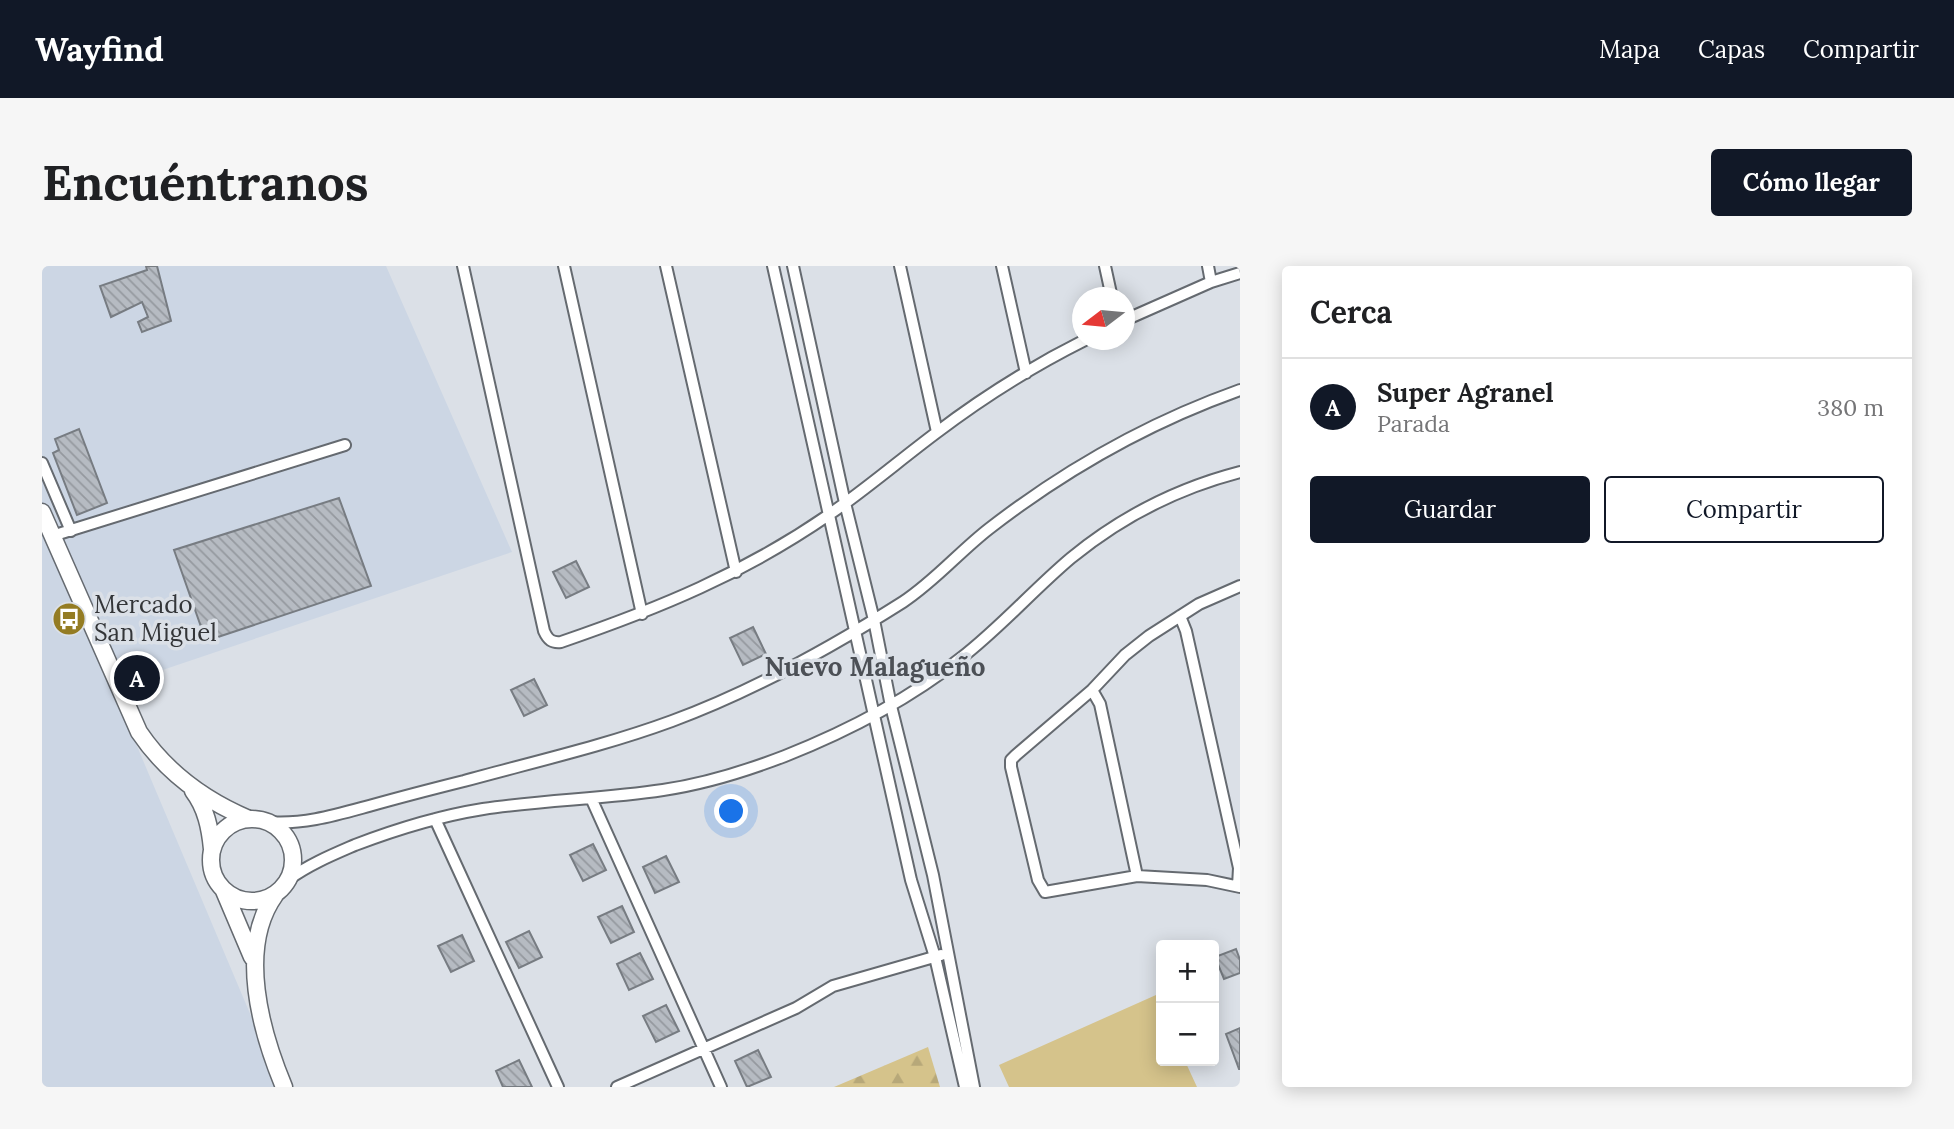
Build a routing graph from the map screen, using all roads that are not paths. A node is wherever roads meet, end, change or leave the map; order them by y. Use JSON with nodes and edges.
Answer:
{"nodes":[{"id":1,"x":463,"y":266,"type":"edge"},
{"id":2,"x":564,"y":266,"type":"edge"},
{"id":3,"x":667,"y":266,"type":"edge"},
{"id":4,"x":773,"y":266,"type":"edge"},
{"id":5,"x":793,"y":266,"type":"edge"},
{"id":6,"x":900,"y":266,"type":"edge"},
{"id":7,"x":1002,"y":266,"type":"edge"},
{"id":8,"x":1105,"y":266,"type":"edge"},
{"id":9,"x":1208,"y":266,"type":"edge"},
{"id":10,"x":1240,"y":273,"type":"edge"},
{"id":11,"x":1211,"y":282,"type":"junction"},
{"id":12,"x":1110,"y":287,"type":"edge"},
{"id":13,"x":1135,"y":316,"type":"edge"},
{"id":14,"x":1072,"y":347,"type":"edge"},
{"id":15,"x":1026,"y":373,"type":"junction"},
{"id":16,"x":1240,"y":390,"type":"edge"},
{"id":17,"x":937,"y":432,"type":"junction"},
{"id":18,"x":345,"y":445,"type":"dead end"},
{"id":19,"x":42,"y":463,"type":"edge"},
{"id":20,"x":1240,"y":471,"type":"edge"},
{"id":21,"x":845,"y":503,"type":"junction"},
{"id":22,"x":42,"y":512,"type":"edge"},
{"id":23,"x":828,"y":515,"type":"junction"},
{"id":24,"x":71,"y":531,"type":"junction"},
{"id":25,"x":52,"y":536,"type":"junction"},
{"id":26,"x":736,"y":572,"type":"junction"},
{"id":27,"x":1240,"y":586,"type":"edge"},
{"id":28,"x":642,"y":614,"type":"junction"},
{"id":29,"x":1180,"y":616,"type":"junction"},
{"id":30,"x":874,"y":620,"type":"junction"},
{"id":31,"x":855,"y":631,"type":"junction"},
{"id":32,"x":1092,"y":690,"type":"junction"},
{"id":33,"x":891,"y":706,"type":"junction"},
{"id":34,"x":875,"y":715,"type":"junction"},
{"id":35,"x":187,"y":784,"type":"junction"},
{"id":36,"x":591,"y":798,"type":"junction"},
{"id":37,"x":249,"y":819,"type":"junction"},
{"id":38,"x":435,"y":819,"type":"junction"},
{"id":39,"x":268,"y":822,"type":"junction"},
{"id":40,"x":212,"y":850,"type":"junction"},
{"id":41,"x":1137,"y":876,"type":"junction"},
{"id":42,"x":289,"y":879,"type":"junction"},
{"id":43,"x":1239,"y":886,"type":"edge"},
{"id":44,"x":223,"y":888,"type":"junction"},
{"id":45,"x":275,"y":895,"type":"junction"},
{"id":46,"x":947,"y":954,"type":"junction"},
{"id":47,"x":934,"y":957,"type":"junction"},
{"id":48,"x":257,"y":975,"type":"junction"},
{"id":49,"x":703,"y":1049,"type":"junction"},
{"id":50,"x":284,"y":1087,"type":"edge"},
{"id":51,"x":558,"y":1087,"type":"edge"},
{"id":52,"x":617,"y":1087,"type":"edge"},
{"id":53,"x":721,"y":1087,"type":"edge"},
{"id":54,"x":965,"y":1087,"type":"edge"},
{"id":55,"x":974,"y":1087,"type":"edge"}],
"edges":[{"from":1,"to":28,"type":"street"},
{"from":2,"to":28,"type":"street"},
{"from":3,"to":26,"type":"street"},
{"from":4,"to":23,"type":"street"},
{"from":5,"to":21,"type":"street"},
{"from":6,"to":17,"type":"street"},
{"from":7,"to":15,"type":"street"},
{"from":8,"to":12,"type":"street"},
{"from":9,"to":11,"type":"street"},
{"from":10,"to":11,"type":"street"},
{"from":11,"to":13,"type":"street"},
{"from":14,"to":15,"type":"street"},
{"from":15,"to":17,"type":"street"},
{"from":16,"to":30,"type":"street"},
{"from":17,"to":21,"type":"street"},
{"from":18,"to":24,"type":"street"},
{"from":19,"to":24,"type":"street"},
{"from":20,"to":33,"type":"street"},
{"from":21,"to":23,"type":"street"},
{"from":21,"to":30,"type":"street"},
{"from":22,"to":25,"type":"main road"},
{"from":23,"to":26,"type":"street"},
{"from":23,"to":31,"type":"street"},
{"from":24,"to":25,"type":"street"},
{"from":25,"to":35,"type":"main road"},
{"from":26,"to":28,"type":"street"},
{"from":27,"to":29,"type":"street"},
{"from":29,"to":32,"type":"street"},
{"from":29,"to":43,"type":"street"},
{"from":30,"to":31,"type":"street"},
{"from":30,"to":33,"type":"street"},
{"from":31,"to":34,"type":"street"},
{"from":31,"to":39,"type":"street"},
{"from":32,"to":41,"type":"street"},
{"from":32,"to":41,"type":"street"},
{"from":33,"to":34,"type":"street"},
{"from":33,"to":46,"type":"street"},
{"from":34,"to":36,"type":"street"},
{"from":34,"to":47,"type":"street"},
{"from":35,"to":37,"type":"main road"},
{"from":35,"to":40,"type":"main road"},
{"from":36,"to":38,"type":"street"},
{"from":36,"to":49,"type":"street"},
{"from":37,"to":39,"type":"main road"},
{"from":37,"to":40,"type":"main road"},
{"from":38,"to":42,"type":"street"},
{"from":38,"to":51,"type":"street"},
{"from":39,"to":42,"type":"main road"},
{"from":40,"to":44,"type":"main road"},
{"from":41,"to":43,"type":"street"},
{"from":42,"to":45,"type":"main road"},
{"from":44,"to":45,"type":"main road"},
{"from":44,"to":48,"type":"main road"},
{"from":45,"to":48,"type":"main road"},
{"from":46,"to":47,"type":"street"},
{"from":46,"to":55,"type":"street"},
{"from":47,"to":49,"type":"street"},
{"from":47,"to":54,"type":"street"},
{"from":48,"to":50,"type":"main road"},
{"from":49,"to":52,"type":"street"},
{"from":49,"to":53,"type":"street"}]}
